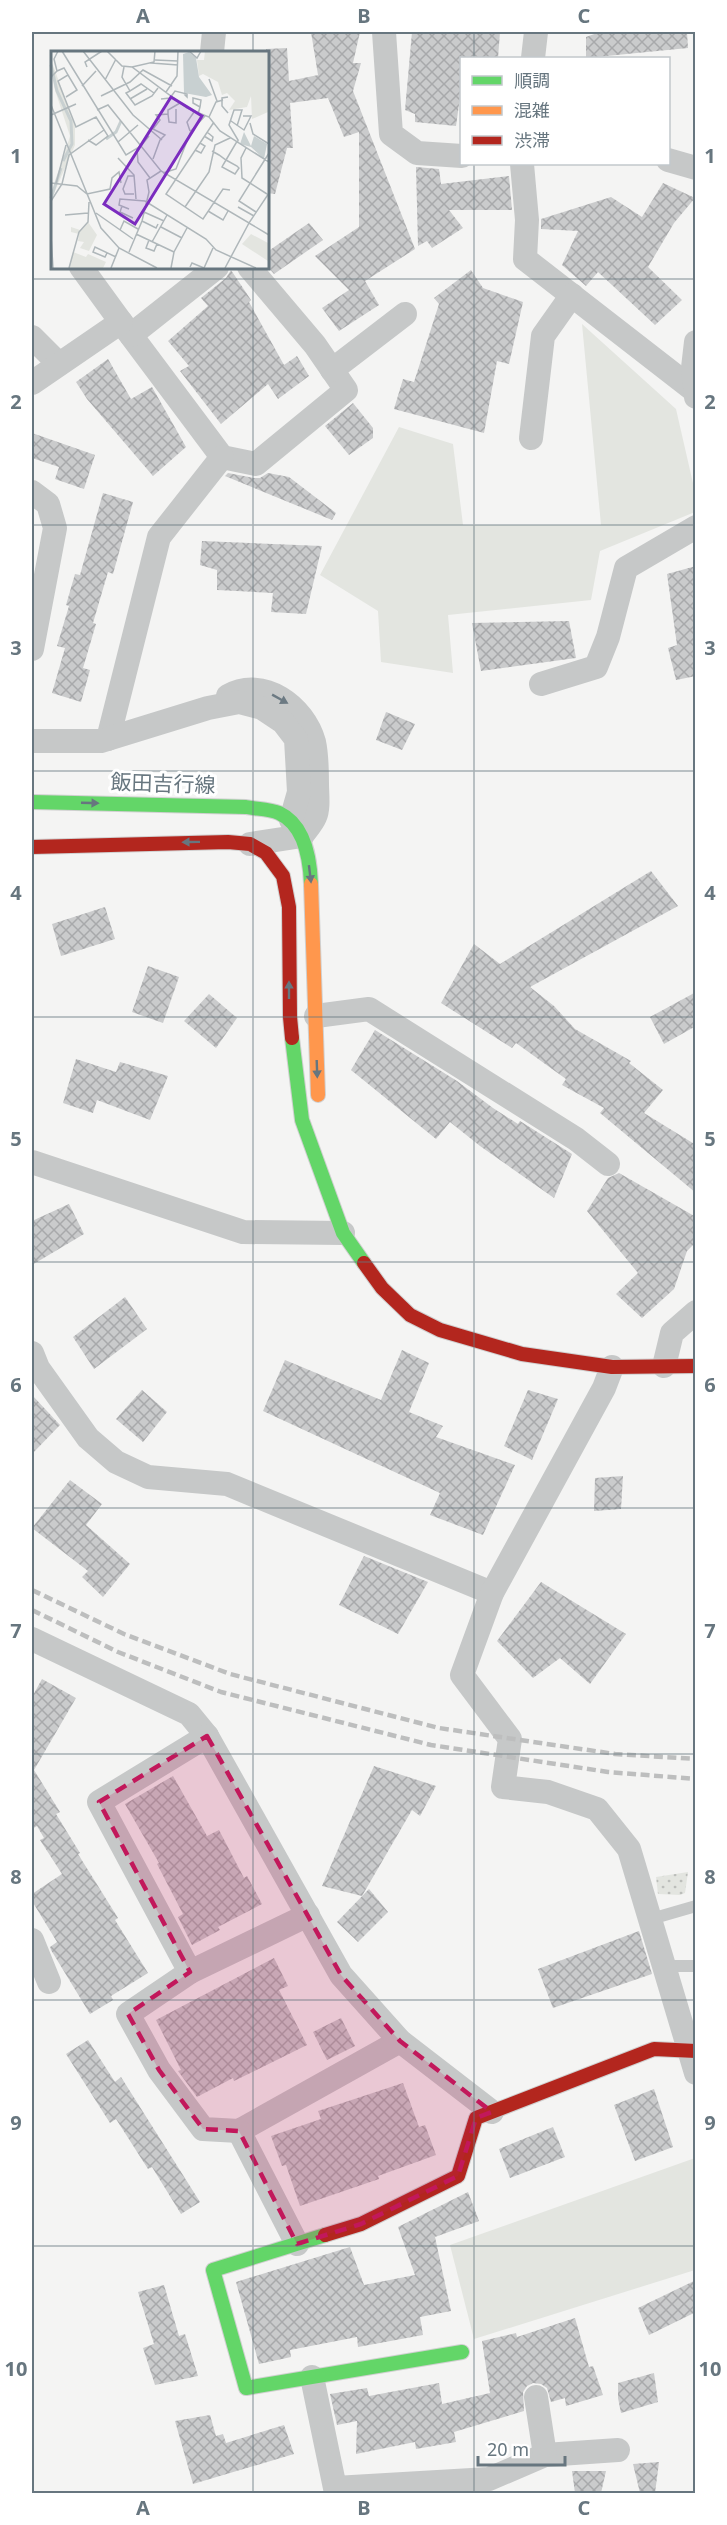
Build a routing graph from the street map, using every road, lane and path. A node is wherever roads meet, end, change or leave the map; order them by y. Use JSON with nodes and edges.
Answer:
{"nodes":[{"id":1,"x":214,"y":32,"type":"edge"},
{"id":2,"x":384,"y":32,"type":"edge"},
{"id":3,"x":536,"y":32,"type":"edge"},
{"id":4,"x":212,"y":51,"type":"edge"},
{"id":5,"x":533,"y":57,"type":"edge"},
{"id":6,"x":460,"y":156,"type":"edge"},
{"id":7,"x":670,"y":160,"type":"edge"},
{"id":8,"x":522,"y":165,"type":"edge"},
{"id":9,"x":696,"y":168,"type":"edge"},
{"id":10,"x":82,"y":268,"type":"edge"},
{"id":11,"x":216,"y":268,"type":"edge"},
{"id":12,"x":250,"y":268,"type":"edge"},
{"id":13,"x":572,"y":295,"type":"junction"},
{"id":14,"x":405,"y":314,"type":"dead end"},
{"id":15,"x":126,"y":328,"type":"junction"},
{"id":16,"x":32,"y":337,"type":"edge"},
{"id":17,"x":696,"y":342,"type":"edge"},
{"id":18,"x":59,"y":364,"type":"junction"},
{"id":19,"x":332,"y":370,"type":"junction"},
{"id":20,"x":32,"y":383,"type":"edge"},
{"id":21,"x":695,"y":391,"type":"edge"},
{"id":22,"x":696,"y":397,"type":"edge"},
{"id":23,"x":531,"y":438,"type":"dead end"},
{"id":24,"x":222,"y":457,"type":"junction"},
{"id":25,"x":32,"y":492,"type":"edge"},
{"id":26,"x":696,"y":527,"type":"edge"},
{"id":27,"x":32,"y":649,"type":"edge"},
{"id":28,"x":541,"y":684,"type":"dead end"},
{"id":29,"x":108,"y":739,"type":"junction"},
{"id":30,"x":32,"y":741,"type":"edge"},
{"id":31,"x":32,"y":802,"type":"edge"},
{"id":32,"x":296,"y":828,"type":"junction"},
{"id":33,"x":250,"y":844,"type":"junction"},
{"id":34,"x":32,"y":846,"type":"edge"},
{"id":35,"x":316,"y":1016,"type":"junction"},
{"id":36,"x":32,"y":1162,"type":"edge"},
{"id":37,"x":608,"y":1164,"type":"dead end"},
{"id":38,"x":321,"y":1170,"type":"junction"},
{"id":39,"x":343,"y":1233,"type":"junction"},
{"id":40,"x":696,"y":1312,"type":"edge"},
{"id":41,"x":32,"y":1353,"type":"edge"},
{"id":42,"x":664,"y":1366,"type":"junction"},
{"id":43,"x":696,"y":1366,"type":"edge"},
{"id":44,"x":612,"y":1367,"type":"junction"},
{"id":45,"x":492,"y":1593,"type":"junction"},
{"id":46,"x":32,"y":1639,"type":"edge"},
{"id":47,"x":207,"y":1736,"type":"junction"},
{"id":48,"x":696,"y":1906,"type":"edge"},
{"id":49,"x":308,"y":1915,"type":"junction"},
{"id":50,"x":651,"y":1919,"type":"junction"},
{"id":51,"x":32,"y":1940,"type":"edge"},
{"id":52,"x":665,"y":1966,"type":"junction"},
{"id":53,"x":696,"y":1966,"type":"edge"},
{"id":54,"x":190,"y":1972,"type":"junction"},
{"id":55,"x":49,"y":1982,"type":"dead end"},
{"id":56,"x":400,"y":2041,"type":"junction"},
{"id":57,"x":693,"y":2058,"type":"edge"},
{"id":58,"x":492,"y":2112,"type":"junction"},
{"id":59,"x":239,"y":2131,"type":"junction"},
{"id":60,"x":297,"y":2244,"type":"junction"},
{"id":61,"x":462,"y":2352,"type":"dead end"},
{"id":62,"x":312,"y":2377,"type":"junction"},
{"id":63,"x":536,"y":2397,"type":"dead end"},
{"id":64,"x":618,"y":2450,"type":"dead end"},
{"id":65,"x":545,"y":2455,"type":"junction"},
{"id":66,"x":398,"y":2489,"type":"edge"}],
"edges":[{"from":1,"to":4,"type":"street"},
{"from":2,"to":6,"type":"street"},
{"from":3,"to":5,"type":"street"},
{"from":7,"to":9,"type":"street"},
{"from":8,"to":13,"type":"street"},
{"from":10,"to":15,"type":"street"},
{"from":11,"to":15,"type":"street"},
{"from":12,"to":19,"type":"street"},
{"from":13,"to":21,"type":"street"},
{"from":13,"to":23,"type":"street"},
{"from":14,"to":19,"type":"street"},
{"from":15,"to":18,"type":"street"},
{"from":15,"to":24,"type":"street"},
{"from":16,"to":18,"type":"street"},
{"from":17,"to":21,"type":"street"},
{"from":18,"to":20,"type":"street"},
{"from":19,"to":24,"type":"street"},
{"from":21,"to":22,"type":"street"},
{"from":24,"to":29,"type":"street"},
{"from":25,"to":27,"type":"street"},
{"from":26,"to":28,"type":"street"},
{"from":29,"to":30,"type":"street"},
{"from":29,"to":32,"type":"street"},
{"from":31,"to":32,"type":"street","name":"飯田吉行線","one_way":true},
{"from":32,"to":33,"type":"street"},
{"from":32,"to":35,"type":"street","one_way":true},
{"from":33,"to":34,"type":"street","one_way":true},
{"from":38,"to":33,"type":"street","one_way":true},
{"from":35,"to":37,"type":"street"},
{"from":35,"to":38,"type":"street","one_way":true},
{"from":36,"to":39,"type":"street"},
{"from":38,"to":39,"type":"street"},
{"from":39,"to":44,"type":"street"},
{"from":40,"to":42,"type":"street"},
{"from":41,"to":45,"type":"street"},
{"from":42,"to":43,"type":"street"},
{"from":42,"to":44,"type":"street"},
{"from":44,"to":45,"type":"street"},
{"from":45,"to":50,"type":"street"},
{"from":46,"to":47,"type":"street"},
{"from":47,"to":49,"type":"street"},
{"from":47,"to":54,"type":"street"},
{"from":48,"to":50,"type":"lane"},
{"from":49,"to":54,"type":"street"},
{"from":49,"to":56,"type":"street"},
{"from":50,"to":52,"type":"street"},
{"from":51,"to":55,"type":"street"},
{"from":52,"to":53,"type":"lane"},
{"from":52,"to":57,"type":"street"},
{"from":54,"to":59,"type":"street"},
{"from":56,"to":58,"type":"street"},
{"from":56,"to":59,"type":"street"},
{"from":57,"to":58,"type":"street"},
{"from":58,"to":60,"type":"street"},
{"from":59,"to":60,"type":"street"},
{"from":60,"to":62,"type":"street"},
{"from":61,"to":62,"type":"street"},
{"from":62,"to":66,"type":"street"},
{"from":63,"to":65,"type":"street"},
{"from":64,"to":65,"type":"street"},
{"from":65,"to":66,"type":"street"}]}
